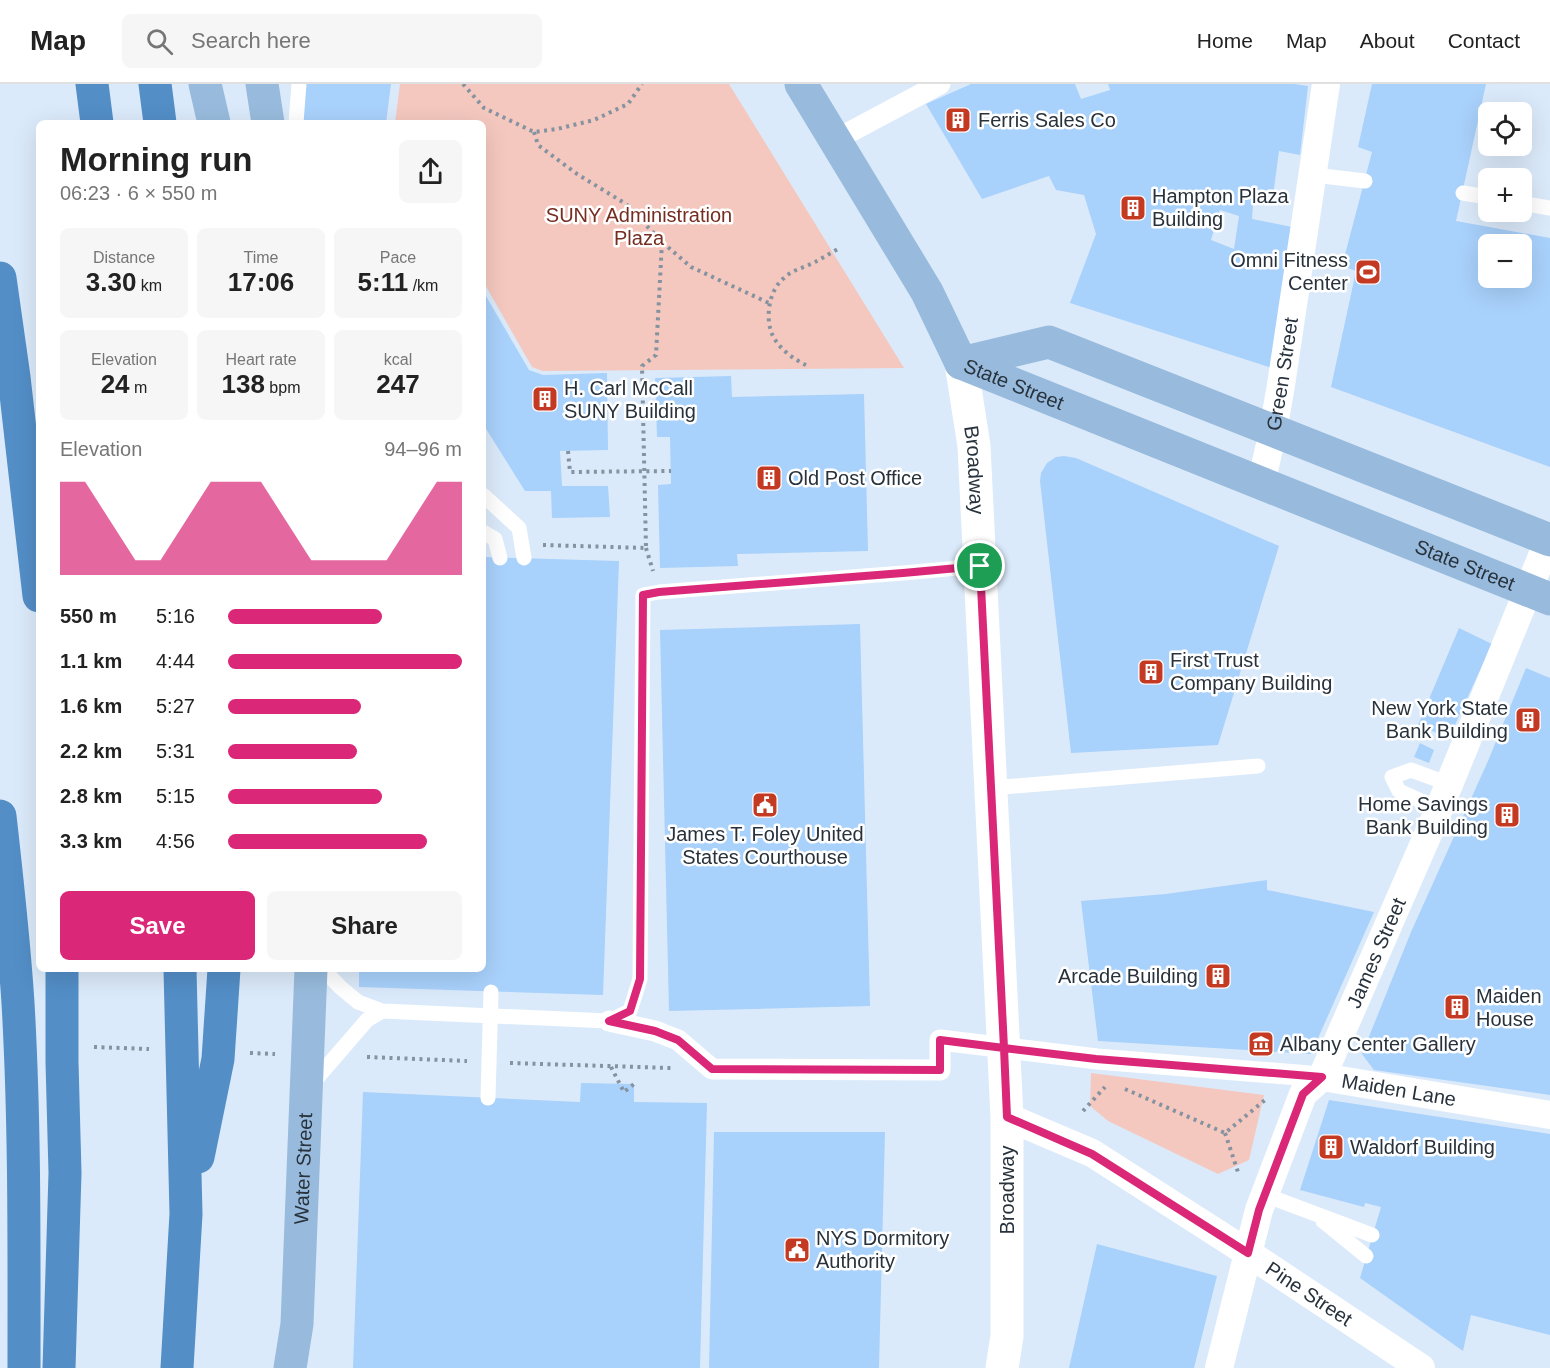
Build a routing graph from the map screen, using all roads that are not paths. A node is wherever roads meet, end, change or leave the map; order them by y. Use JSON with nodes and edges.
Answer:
{"nodes":[{"id":1,"x":92,"y":84,"type":"edge"},
{"id":2,"x":154,"y":84,"type":"edge"},
{"id":3,"x":205,"y":84,"type":"edge"},
{"id":4,"x":262,"y":84,"type":"edge"},
{"id":5,"x":298,"y":84,"type":"edge"},
{"id":6,"x":801,"y":84,"type":"edge"},
{"id":7,"x":940,"y":84,"type":"edge"},
{"id":8,"x":1326,"y":84,"type":"edge"},
{"id":9,"x":97,"y":120,"type":"edge"},
{"id":10,"x":160,"y":120,"type":"edge"},
{"id":11,"x":213,"y":120,"type":"edge"},
{"id":12,"x":268,"y":120,"type":"edge"},
{"id":13,"x":296,"y":120,"type":"edge"},
{"id":14,"x":835,"y":141,"type":"junction"},
{"id":15,"x":1314,"y":176,"type":"junction"},
{"id":16,"x":1365,"y":181,"type":"dead end"},
{"id":17,"x":1463,"y":193,"type":"dead end"},
{"id":18,"x":1478,"y":195,"type":"edge"},
{"id":19,"x":1532,"y":205,"type":"edge"},
{"id":20,"x":1550,"y":208,"type":"edge"},
{"id":21,"x":0,"y":278,"type":"edge"},
{"id":22,"x":961,"y":363,"type":"junction"},
{"id":23,"x":1273,"y":430,"type":"junction"},
{"id":24,"x":1261,"y":484,"type":"junction"},
{"id":25,"x":486,"y":498,"type":"edge"},
{"id":26,"x":486,"y":534,"type":"edge"},
{"id":27,"x":1550,"y":539,"type":"edge"},
{"id":28,"x":500,"y":558,"type":"dead end"},
{"id":29,"x":524,"y":558,"type":"dead end"},
{"id":30,"x":980,"y":566,"type":"junction"},
{"id":31,"x":36,"y":570,"type":"edge"},
{"id":32,"x":1539,"y":595,"type":"edge"},
{"id":33,"x":1258,"y":766,"type":"dead end"},
{"id":34,"x":991,"y":788,"type":"junction"},
{"id":35,"x":1444,"y":797,"type":"junction"},
{"id":36,"x":0,"y":816,"type":"edge"},
{"id":37,"x":62,"y":972,"type":"edge"},
{"id":38,"x":180,"y":972,"type":"edge"},
{"id":39,"x":224,"y":972,"type":"edge"},
{"id":40,"x":311,"y":972,"type":"edge"},
{"id":41,"x":326,"y":972,"type":"edge"},
{"id":42,"x":491,"y":992,"type":"dead end"},
{"id":43,"x":382,"y":1011,"type":"junction"},
{"id":44,"x":490,"y":1016,"type":"junction"},
{"id":45,"x":609,"y":1021,"type":"junction"},
{"id":46,"x":1004,"y":1048,"type":"junction"},
{"id":47,"x":1322,"y":1077,"type":"junction"},
{"id":48,"x":306,"y":1098,"type":"junction"},
{"id":49,"x":488,"y":1098,"type":"dead end"},
{"id":50,"x":1550,"y":1116,"type":"edge"},
{"id":51,"x":1007,"y":1117,"type":"junction"},
{"id":52,"x":1264,"y":1195,"type":"junction"},
{"id":53,"x":186,"y":1214,"type":"junction"},
{"id":54,"x":1314,"y":1214,"type":"junction"},
{"id":55,"x":1372,"y":1235,"type":"dead end"},
{"id":56,"x":1248,"y":1253,"type":"junction"},
{"id":57,"x":1366,"y":1256,"type":"dead end"},
{"id":58,"x":297,"y":1324,"type":"junction"},
{"id":59,"x":24,"y":1368,"type":"edge"},
{"id":60,"x":60,"y":1368,"type":"edge"},
{"id":61,"x":177,"y":1368,"type":"edge"},
{"id":62,"x":290,"y":1368,"type":"edge"},
{"id":63,"x":298,"y":1368,"type":"edge"},
{"id":64,"x":1002,"y":1368,"type":"edge"},
{"id":65,"x":1219,"y":1368,"type":"edge"},
{"id":66,"x":1421,"y":1368,"type":"edge"}],
"edges":[{"from":1,"to":9,"type":"highway"},
{"from":2,"to":10,"type":"highway"},
{"from":3,"to":11,"type":"main road"},
{"from":4,"to":12,"type":"main road"},
{"from":5,"to":13,"type":"lane"},
{"from":6,"to":14,"type":"main road","name":"Broadway"},
{"from":7,"to":14,"type":"street"},
{"from":8,"to":15,"type":"street","name":"Green Street"},
{"from":14,"to":22,"type":"main road","name":"Broadway"},
{"from":15,"to":16,"type":"lane"},
{"from":15,"to":23,"type":"street","name":"Green Street"},
{"from":17,"to":18,"type":"lane"},
{"from":19,"to":20,"type":"lane"},
{"from":21,"to":31,"type":"highway"},
{"from":22,"to":23,"type":"main road","name":"State Street"},
{"from":22,"to":24,"type":"main road","name":"State Street"},
{"from":22,"to":30,"type":"street","name":"Broadway"},
{"from":23,"to":24,"type":"street","name":"Green Street"},
{"from":23,"to":27,"type":"main road","name":"State Street"},
{"from":24,"to":32,"type":"main road","name":"State Street"},
{"from":25,"to":29,"type":"lane"},
{"from":26,"to":28,"type":"lane"},
{"from":27,"to":32,"type":"street","name":"James Street"},
{"from":30,"to":34,"type":"street","name":"Broadway"},
{"from":30,"to":45,"type":"lane"},
{"from":32,"to":35,"type":"street","name":"James Street"},
{"from":33,"to":34,"type":"lane"},
{"from":34,"to":46,"type":"street","name":"Broadway"},
{"from":35,"to":35,"type":"lane"},
{"from":35,"to":47,"type":"street","name":"James Street"},
{"from":36,"to":59,"type":"highway"},
{"from":37,"to":60,"type":"highway"},
{"from":38,"to":53,"type":"highway"},
{"from":39,"to":53,"type":"highway"},
{"from":40,"to":48,"type":"main road","name":"Water Street"},
{"from":41,"to":43,"type":"lane"},
{"from":42,"to":44,"type":"lane"},
{"from":43,"to":44,"type":"lane"},
{"from":43,"to":48,"type":"lane"},
{"from":44,"to":45,"type":"lane"},
{"from":44,"to":49,"type":"lane"},
{"from":45,"to":46,"type":"street","name":"Maiden Lane"},
{"from":46,"to":47,"type":"street","name":"Maiden Lane"},
{"from":46,"to":51,"type":"street","name":"Broadway"},
{"from":47,"to":50,"type":"street","name":"Maiden Lane"},
{"from":47,"to":52,"type":"street","name":"James Street"},
{"from":48,"to":58,"type":"main road","name":"Water Street"},
{"from":51,"to":56,"type":"street","name":"Pine Street"},
{"from":51,"to":64,"type":"street","name":"Broadway"},
{"from":52,"to":54,"type":"lane"},
{"from":52,"to":56,"type":"street","name":"James Street"},
{"from":53,"to":61,"type":"highway"},
{"from":54,"to":55,"type":"lane"},
{"from":54,"to":57,"type":"lane"},
{"from":56,"to":65,"type":"street","name":"James Street"},
{"from":56,"to":66,"type":"street","name":"Pine Street"},
{"from":58,"to":62,"type":"main road"},
{"from":58,"to":63,"type":"street","name":"Water Street"}]}
